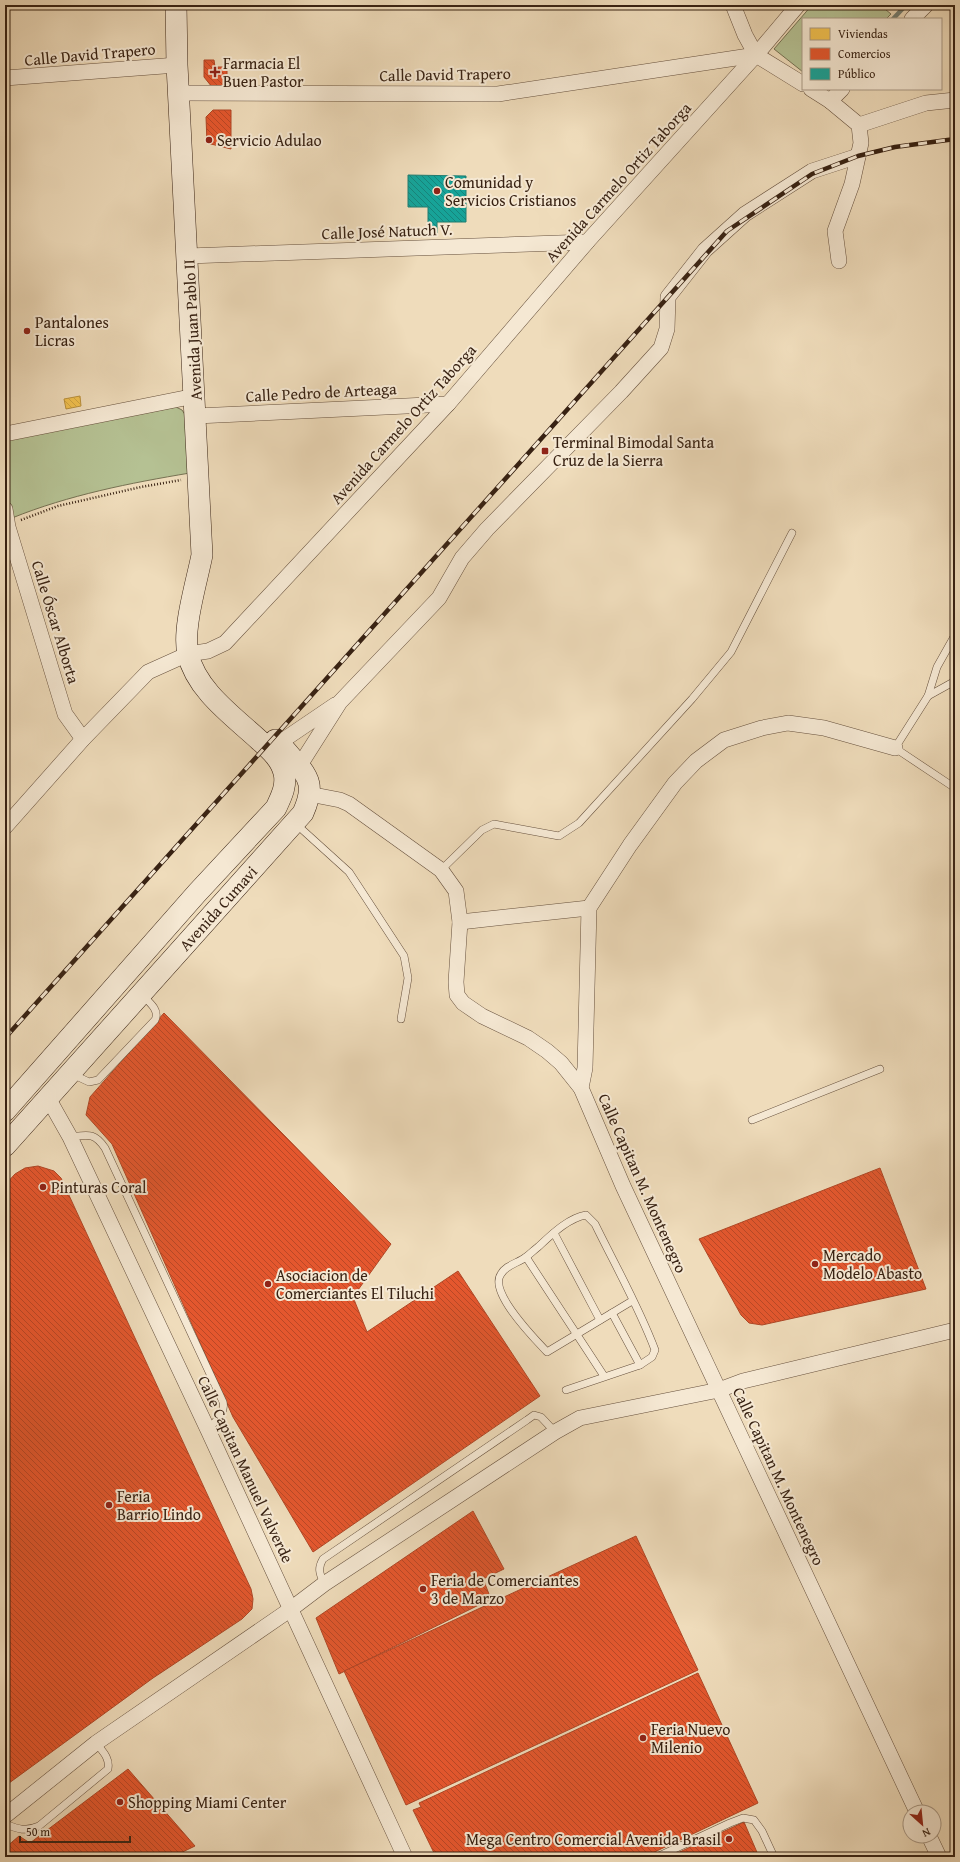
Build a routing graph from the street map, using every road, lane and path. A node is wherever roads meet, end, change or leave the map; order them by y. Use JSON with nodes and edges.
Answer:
{"nodes":[{"id":1,"x":176,"y":5,"type":"edge"},
{"id":2,"x":733,"y":5,"type":"edge"},
{"id":3,"x":798,"y":5,"type":"edge"},
{"id":4,"x":926,"y":5,"type":"edge"},
{"id":5,"x":913,"y":18,"type":"edge"},
{"id":6,"x":756,"y":55,"type":"junction"},
{"id":7,"x":177,"y":65,"type":"junction"},
{"id":8,"x":5,"y":78,"type":"edge"},
{"id":9,"x":802,"y":83,"type":"edge"},
{"id":10,"x":813,"y":90,"type":"edge"},
{"id":11,"x":841,"y":90,"type":"edge"},
{"id":12,"x":180,"y":93,"type":"junction"},
{"id":13,"x":955,"y":100,"type":"edge"},
{"id":14,"x":830,"y":101,"type":"junction"},
{"id":15,"x":859,"y":125,"type":"junction"},
{"id":16,"x":858,"y":156,"type":"junction"},
{"id":17,"x":587,"y":242,"type":"junction"},
{"id":18,"x":188,"y":256,"type":"junction"},
{"id":19,"x":839,"y":261,"type":"dead end"},
{"id":20,"x":195,"y":396,"type":"junction"},
{"id":21,"x":448,"y":404,"type":"junction"},
{"id":22,"x":196,"y":416,"type":"junction"},
{"id":23,"x":5,"y":434,"type":"edge"},
{"id":24,"x":199,"y":478,"type":"junction"},
{"id":25,"x":5,"y":509,"type":"edge"},
{"id":26,"x":8,"y":527,"type":"junction"},
{"id":27,"x":792,"y":532,"type":"dead end"},
{"id":28,"x":955,"y":635,"type":"edge"},
{"id":29,"x":191,"y":663,"type":"junction"},
{"id":30,"x":955,"y":681,"type":"edge"},
{"id":31,"x":928,"y":696,"type":"junction"},
{"id":32,"x":340,"y":702,"type":"junction"},
{"id":33,"x":83,"y":739,"type":"junction"},
{"id":34,"x":278,"y":743,"type":"junction"},
{"id":35,"x":895,"y":748,"type":"junction"},
{"id":36,"x":300,"y":765,"type":"junction"},
{"id":37,"x":955,"y":788,"type":"edge"},
{"id":38,"x":309,"y":794,"type":"junction"},
{"id":39,"x":295,"y":822,"type":"junction"},
{"id":40,"x":5,"y":826,"type":"edge"},
{"id":41,"x":441,"y":870,"type":"junction"},
{"id":42,"x":197,"y":893,"type":"junction"},
{"id":43,"x":589,"y":908,"type":"junction"},
{"id":44,"x":217,"y":909,"type":"junction"},
{"id":45,"x":460,"y":922,"type":"junction"},
{"id":46,"x":141,"y":994,"type":"junction"},
{"id":47,"x":402,"y":1019,"type":"dead end"},
{"id":48,"x":880,"y":1069,"type":"dead end"},
{"id":49,"x":70,"y":1074,"type":"junction"},
{"id":50,"x":581,"y":1088,"type":"junction"},
{"id":51,"x":48,"y":1098,"type":"junction"},
{"id":52,"x":5,"y":1111,"type":"edge"},
{"id":53,"x":752,"y":1120,"type":"dead end"},
{"id":54,"x":70,"y":1137,"type":"junction"},
{"id":55,"x":5,"y":1146,"type":"edge"},
{"id":56,"x":554,"y":1233,"type":"junction"},
{"id":57,"x":526,"y":1257,"type":"junction"},
{"id":58,"x":632,"y":1301,"type":"junction"},
{"id":59,"x":612,"y":1312,"type":"junction"},
{"id":60,"x":600,"y":1320,"type":"junction"},
{"id":61,"x":955,"y":1330,"type":"edge"},
{"id":62,"x":576,"y":1334,"type":"junction"},
{"id":63,"x":640,"y":1365,"type":"junction"},
{"id":64,"x":604,"y":1376,"type":"junction"},
{"id":65,"x":566,"y":1390,"type":"dead end"},
{"id":66,"x":719,"y":1390,"type":"junction"},
{"id":67,"x":208,"y":1430,"type":"junction"},
{"id":68,"x":555,"y":1432,"type":"junction"},
{"id":69,"x":324,"y":1584,"type":"junction"},
{"id":70,"x":291,"y":1609,"type":"junction"},
{"id":71,"x":96,"y":1743,"type":"junction"},
{"id":72,"x":913,"y":1804,"type":"edge"},
{"id":73,"x":5,"y":1816,"type":"edge"},
{"id":74,"x":5,"y":1824,"type":"edge"},
{"id":75,"x":933,"y":1844,"type":"edge"},
{"id":76,"x":405,"y":1857,"type":"edge"},
{"id":77,"x":657,"y":1857,"type":"edge"},
{"id":78,"x":774,"y":1857,"type":"edge"},
{"id":79,"x":939,"y":1857,"type":"edge"}],
"edges":[{"from":1,"to":7,"type":"street","name":"Avenida Juan Pablo II"},
{"from":2,"to":6,"type":"street"},
{"from":3,"to":6,"type":"street","name":"Avenida Carmelo Ortiz Taborga"},
{"from":4,"to":5,"type":"street"},
{"from":6,"to":9,"type":"street"},
{"from":6,"to":12,"type":"street","name":"Calle David Trapero"},
{"from":6,"to":17,"type":"street","name":"Avenida Carmelo Ortiz Taborga"},
{"from":7,"to":8,"type":"street","name":"Calle David Trapero"},
{"from":7,"to":12,"type":"street","name":"Avenida Juan Pablo II"},
{"from":10,"to":14,"type":"street"},
{"from":11,"to":14,"type":"street"},
{"from":12,"to":18,"type":"street","name":"Avenida Juan Pablo II"},
{"from":13,"to":15,"type":"street"},
{"from":14,"to":15,"type":"street"},
{"from":15,"to":16,"type":"street"},
{"from":16,"to":19,"type":"street"},
{"from":16,"to":32,"type":"street"},
{"from":17,"to":18,"type":"street","name":"Calle José Natuch V."},
{"from":17,"to":21,"type":"street","name":"Avenida Carmelo Ortiz Taborga"},
{"from":18,"to":20,"type":"street","name":"Avenida Juan Pablo II"},
{"from":20,"to":22,"type":"street","name":"Avenida Juan Pablo II"},
{"from":20,"to":23,"type":"street"},
{"from":21,"to":22,"type":"street","name":"Calle Pedro de Arteaga"},
{"from":21,"to":29,"type":"street","name":"Avenida Carmelo Ortiz Taborga"},
{"from":22,"to":24,"type":"street","name":"Avenida Juan Pablo II"},
{"from":24,"to":26,"type":"path"},
{"from":24,"to":29,"type":"street","name":"Avenida Juan Pablo II"},
{"from":25,"to":26,"type":"street","name":"Calle Óscar Alborta"},
{"from":26,"to":33,"type":"street","name":"Calle Óscar Alborta"},
{"from":27,"to":41,"type":"lane"},
{"from":28,"to":31,"type":"lane"},
{"from":29,"to":33,"type":"street","name":"Avenida Carmelo Ortiz Taborga"},
{"from":29,"to":34,"type":"street","name":"Avenida Cumavi"},
{"from":29,"to":42,"type":"street","name":"Avenida Cumavi"},
{"from":30,"to":31,"type":"lane"},
{"from":31,"to":35,"type":"lane"},
{"from":32,"to":34,"type":"street"},
{"from":32,"to":36,"type":"street"},
{"from":33,"to":40,"type":"street","name":"Avenida Carmelo Ortiz Taborga"},
{"from":34,"to":36,"type":"street","name":"Avenida Cumavi"},
{"from":35,"to":37,"type":"lane"},
{"from":35,"to":43,"type":"street"},
{"from":36,"to":38,"type":"street","name":"Avenida Cumavi"},
{"from":38,"to":39,"type":"street","name":"Avenida Cumavi"},
{"from":38,"to":41,"type":"street"},
{"from":39,"to":44,"type":"street","name":"Avenida Cumavi"},
{"from":39,"to":47,"type":"lane"},
{"from":41,"to":45,"type":"street"},
{"from":42,"to":44,"type":"street"},
{"from":42,"to":52,"type":"street","name":"Avenida Cumavi"},
{"from":43,"to":45,"type":"street"},
{"from":43,"to":50,"type":"street","name":"Calle Capitan M. Montenegro"},
{"from":44,"to":46,"type":"street","name":"Avenida Cumavi"},
{"from":45,"to":50,"type":"street"},
{"from":46,"to":49,"type":"street","name":"Avenida Cumavi"},
{"from":46,"to":49,"type":"lane"},
{"from":48,"to":53,"type":"lane"},
{"from":49,"to":51,"type":"street","name":"Avenida Cumavi"},
{"from":50,"to":66,"type":"street","name":"Calle Capitan M. Montenegro"},
{"from":51,"to":54,"type":"street","name":"Calle Capitan Manuel Valverde"},
{"from":51,"to":55,"type":"street","name":"Avenida Cumavi"},
{"from":54,"to":67,"type":"street","name":"Calle Capitan Manuel Valverde"},
{"from":54,"to":67,"type":"lane"},
{"from":56,"to":57,"type":"lane"},
{"from":56,"to":58,"type":"lane"},
{"from":56,"to":60,"type":"lane"},
{"from":57,"to":62,"type":"lane"},
{"from":57,"to":62,"type":"lane"},
{"from":58,"to":59,"type":"lane"},
{"from":58,"to":63,"type":"lane"},
{"from":59,"to":60,"type":"lane"},
{"from":59,"to":63,"type":"lane"},
{"from":60,"to":62,"type":"lane"},
{"from":61,"to":66,"type":"street"},
{"from":62,"to":64,"type":"lane"},
{"from":63,"to":64,"type":"lane"},
{"from":64,"to":65,"type":"lane"},
{"from":66,"to":68,"type":"street"},
{"from":66,"to":72,"type":"street","name":"Calle Capitan M. Montenegro"},
{"from":67,"to":70,"type":"street","name":"Calle Capitan Manuel Valverde"},
{"from":68,"to":69,"type":"street"},
{"from":68,"to":69,"type":"lane"},
{"from":69,"to":70,"type":"street"},
{"from":70,"to":71,"type":"street"},
{"from":70,"to":76,"type":"street","name":"Calle Capitan Manuel Valverde"},
{"from":71,"to":73,"type":"street"},
{"from":71,"to":74,"type":"lane"},
{"from":75,"to":79,"type":"street"},
{"from":77,"to":78,"type":"lane"}]}
